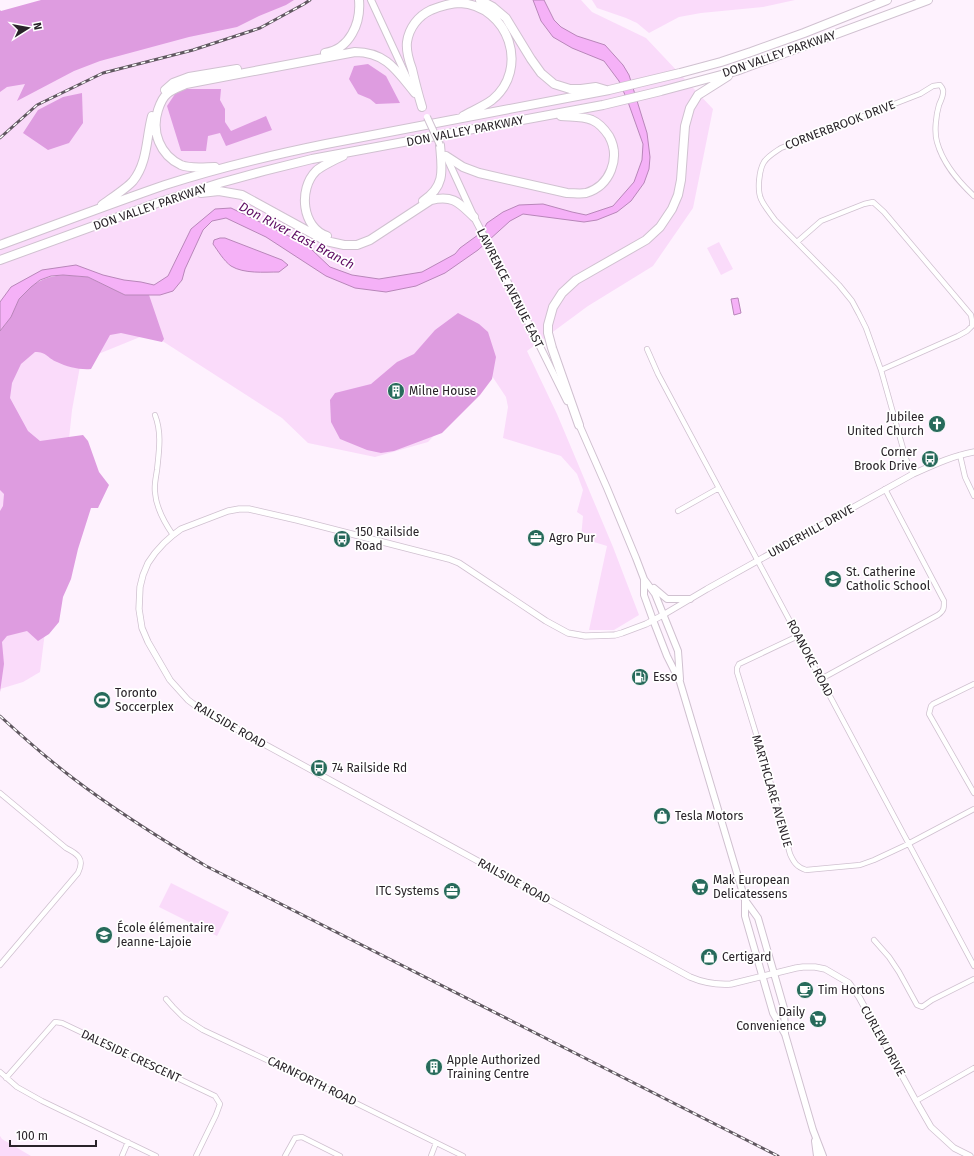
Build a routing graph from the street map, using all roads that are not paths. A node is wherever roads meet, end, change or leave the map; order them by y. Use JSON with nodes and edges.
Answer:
{"nodes":[{"id":1,"x":359,"y":0,"type":"edge"},
{"id":2,"x":371,"y":0,"type":"edge"},
{"id":3,"x":480,"y":0,"type":"edge"},
{"id":4,"x":887,"y":0,"type":"edge"},
{"id":5,"x":928,"y":0,"type":"edge"},
{"id":6,"x":736,"y":71,"type":"junction"},
{"id":7,"x":609,"y":90,"type":"junction"},
{"id":8,"x":415,"y":93,"type":"junction"},
{"id":9,"x":422,"y":107,"type":"junction"},
{"id":10,"x":546,"y":116,"type":"junction"},
{"id":11,"x":454,"y":120,"type":"junction"},
{"id":12,"x":440,"y":145,"type":"junction"},
{"id":13,"x":347,"y":153,"type":"junction"},
{"id":14,"x":445,"y":155,"type":"junction"},
{"id":15,"x":228,"y":167,"type":"junction"},
{"id":16,"x":186,"y":194,"type":"junction"},
{"id":17,"x":974,"y":196,"type":"edge"},
{"id":18,"x":96,"y":209,"type":"junction"},
{"id":19,"x":474,"y":217,"type":"junction"},
{"id":20,"x":797,"y":242,"type":"junction"},
{"id":21,"x":0,"y":245,"type":"edge"},
{"id":22,"x":0,"y":260,"type":"edge"},
{"id":23,"x":647,"y":348,"type":"dead end"},
{"id":24,"x":881,"y":370,"type":"junction"},
{"id":25,"x":156,"y":415,"type":"dead end"},
{"id":26,"x":579,"y":425,"type":"junction"},
{"id":27,"x":974,"y":452,"type":"edge"},
{"id":28,"x":960,"y":455,"type":"junction"},
{"id":29,"x":913,"y":474,"type":"junction"},
{"id":30,"x":719,"y":488,"type":"junction"},
{"id":31,"x":885,"y":490,"type":"junction"},
{"id":32,"x":974,"y":496,"type":"edge"},
{"id":33,"x":678,"y":511,"type":"dead end"},
{"id":34,"x":173,"y":535,"type":"junction"},
{"id":35,"x":758,"y":561,"type":"junction"},
{"id":36,"x":644,"y":579,"type":"junction"},
{"id":37,"x":690,"y":599,"type":"junction"},
{"id":38,"x":663,"y":615,"type":"junction"},
{"id":39,"x":652,"y":620,"type":"junction"},
{"id":40,"x":798,"y":636,"type":"junction"},
{"id":41,"x":821,"y":679,"type":"junction"},
{"id":42,"x":680,"y":682,"type":"junction"},
{"id":43,"x":974,"y":684,"type":"edge"},
{"id":44,"x":0,"y":793,"type":"edge"},
{"id":45,"x":974,"y":793,"type":"edge"},
{"id":46,"x":974,"y":809,"type":"edge"},
{"id":47,"x":909,"y":842,"type":"junction"},
{"id":48,"x":745,"y":900,"type":"junction"},
{"id":49,"x":874,"y":940,"type":"dead end"},
{"id":50,"x":0,"y":964,"type":"edge"},
{"id":51,"x":974,"y":966,"type":"edge"},
{"id":52,"x":774,"y":974,"type":"junction"},
{"id":53,"x":762,"y":977,"type":"junction"},
{"id":54,"x":974,"y":979,"type":"edge"},
{"id":55,"x":166,"y":999,"type":"dead end"},
{"id":56,"x":785,"y":1034,"type":"junction"},
{"id":57,"x":974,"y":1068,"type":"edge"},
{"id":58,"x":0,"y":1072,"type":"edge"},
{"id":59,"x":6,"y":1078,"type":"junction"},
{"id":60,"x":916,"y":1101,"type":"junction"},
{"id":61,"x":813,"y":1130,"type":"junction"},
{"id":62,"x":128,"y":1142,"type":"junction"},
{"id":63,"x":436,"y":1143,"type":"junction"},
{"id":64,"x":122,"y":1156,"type":"edge"},
{"id":65,"x":156,"y":1156,"type":"edge"},
{"id":66,"x":196,"y":1156,"type":"edge"},
{"id":67,"x":285,"y":1156,"type":"edge"},
{"id":68,"x":340,"y":1156,"type":"edge"},
{"id":69,"x":431,"y":1156,"type":"edge"},
{"id":70,"x":463,"y":1156,"type":"edge"},
{"id":71,"x":817,"y":1156,"type":"edge"},
{"id":72,"x":823,"y":1156,"type":"edge"},
{"id":73,"x":970,"y":1156,"type":"edge"}],
"edges":[{"from":1,"to":18,"type":"highway"},
{"from":2,"to":8,"type":"main road","name":"LAWRENCE AVENUE EAST"},
{"from":3,"to":7,"type":"highway"},
{"from":4,"to":7,"type":"highway","name":"DON VALLEY PARKWAY"},
{"from":5,"to":6,"type":"highway","name":"DON VALLEY PARKWAY"},
{"from":6,"to":10,"type":"highway","name":"DON VALLEY PARKWAY"},
{"from":6,"to":26,"type":"highway"},
{"from":7,"to":11,"type":"highway","name":"DON VALLEY PARKWAY"},
{"from":8,"to":9,"type":"main road","name":"LAWRENCE AVENUE EAST"},
{"from":8,"to":15,"type":"highway"},
{"from":9,"to":11,"type":"highway"},
{"from":9,"to":12,"type":"main road","name":"LAWRENCE AVENUE EAST","bridge":true},
{"from":10,"to":13,"type":"highway","name":"DON VALLEY PARKWAY"},
{"from":10,"to":14,"type":"highway"},
{"from":11,"to":15,"type":"highway","name":"DON VALLEY PARKWAY"},
{"from":12,"to":13,"type":"highway"},
{"from":12,"to":14,"type":"main road","name":"LAWRENCE AVENUE EAST"},
{"from":13,"to":16,"type":"highway","name":"DON VALLEY PARKWAY"},
{"from":14,"to":19,"type":"main road","name":"LAWRENCE AVENUE EAST"},
{"from":15,"to":18,"type":"highway","name":"DON VALLEY PARKWAY"},
{"from":16,"to":19,"type":"highway"},
{"from":16,"to":22,"type":"highway","name":"DON VALLEY PARKWAY"},
{"from":17,"to":20,"type":"street","name":"CORNERBROOK DRIVE"},
{"from":18,"to":21,"type":"highway","name":"DON VALLEY PARKWAY"},
{"from":19,"to":26,"type":"main road","name":"LAWRENCE AVENUE EAST"},
{"from":20,"to":24,"type":"street","name":"CORNERBROOK DRIVE"},
{"from":20,"to":24,"type":"street"},
{"from":23,"to":30,"type":"street","name":"ROANOKE ROAD"},
{"from":24,"to":29,"type":"street","name":"CORNERBROOK DRIVE"},
{"from":25,"to":34,"type":"street"},
{"from":26,"to":36,"type":"main road","name":"LAWRENCE AVENUE EAST"},
{"from":27,"to":28,"type":"street","name":"UNDERHILL DRIVE"},
{"from":28,"to":29,"type":"street","name":"UNDERHILL DRIVE"},
{"from":28,"to":32,"type":"street"},
{"from":29,"to":31,"type":"street","name":"UNDERHILL DRIVE"},
{"from":30,"to":33,"type":"street"},
{"from":30,"to":35,"type":"street","name":"ROANOKE ROAD"},
{"from":31,"to":35,"type":"street","name":"UNDERHILL DRIVE"},
{"from":31,"to":41,"type":"street"},
{"from":34,"to":39,"type":"street","name":"RAILSIDE ROAD"},
{"from":34,"to":53,"type":"street","name":"RAILSIDE ROAD"},
{"from":35,"to":37,"type":"street","name":"UNDERHILL DRIVE"},
{"from":35,"to":40,"type":"street","name":"ROANOKE ROAD"},
{"from":36,"to":37,"type":"main road"},
{"from":36,"to":38,"type":"main road","name":"LAWRENCE AVENUE EAST"},
{"from":36,"to":39,"type":"main road","name":"LAWRENCE AVENUE EAST"},
{"from":37,"to":38,"type":"street","name":"UNDERHILL DRIVE"},
{"from":38,"to":39,"type":"street","name":"UNDERHILL DRIVE"},
{"from":38,"to":42,"type":"main road","name":"LAWRENCE AVENUE EAST"},
{"from":39,"to":42,"type":"main road","name":"LAWRENCE AVENUE EAST"},
{"from":40,"to":41,"type":"street","name":"ROANOKE ROAD"},
{"from":40,"to":47,"type":"street","name":"MARTHCLARE AVENUE"},
{"from":41,"to":47,"type":"street","name":"ROANOKE ROAD"},
{"from":42,"to":48,"type":"main road","name":"LAWRENCE AVENUE EAST"},
{"from":43,"to":45,"type":"street"},
{"from":44,"to":50,"type":"street"},
{"from":46,"to":47,"type":"street"},
{"from":47,"to":51,"type":"street","name":"ROANOKE ROAD"},
{"from":48,"to":52,"type":"main road","name":"LAWRENCE AVENUE EAST"},
{"from":48,"to":53,"type":"main road","name":"LAWRENCE AVENUE EAST"},
{"from":49,"to":54,"type":"street"},
{"from":52,"to":53,"type":"street","name":"RAILSIDE ROAD"},
{"from":52,"to":56,"type":"main road","name":"LAWRENCE AVENUE EAST"},
{"from":52,"to":60,"type":"street","name":"CURLEW DRIVE"},
{"from":53,"to":56,"type":"main road","name":"LAWRENCE AVENUE EAST"},
{"from":55,"to":63,"type":"street","name":"CARNFORTH ROAD"},
{"from":56,"to":61,"type":"main road","name":"LAWRENCE AVENUE EAST"},
{"from":57,"to":60,"type":"street"},
{"from":58,"to":59,"type":"street"},
{"from":59,"to":62,"type":"street"},
{"from":59,"to":66,"type":"street","name":"DALESIDE CRESCENT"},
{"from":60,"to":73,"type":"street","name":"CURLEW DRIVE"},
{"from":61,"to":71,"type":"main road","name":"LAWRENCE AVENUE EAST"},
{"from":61,"to":72,"type":"main road","name":"LAWRENCE AVENUE EAST"},
{"from":62,"to":64,"type":"street"},
{"from":62,"to":65,"type":"street"},
{"from":63,"to":69,"type":"street"},
{"from":63,"to":70,"type":"street","name":"CARNFORTH ROAD"},
{"from":67,"to":68,"type":"street"}]}
